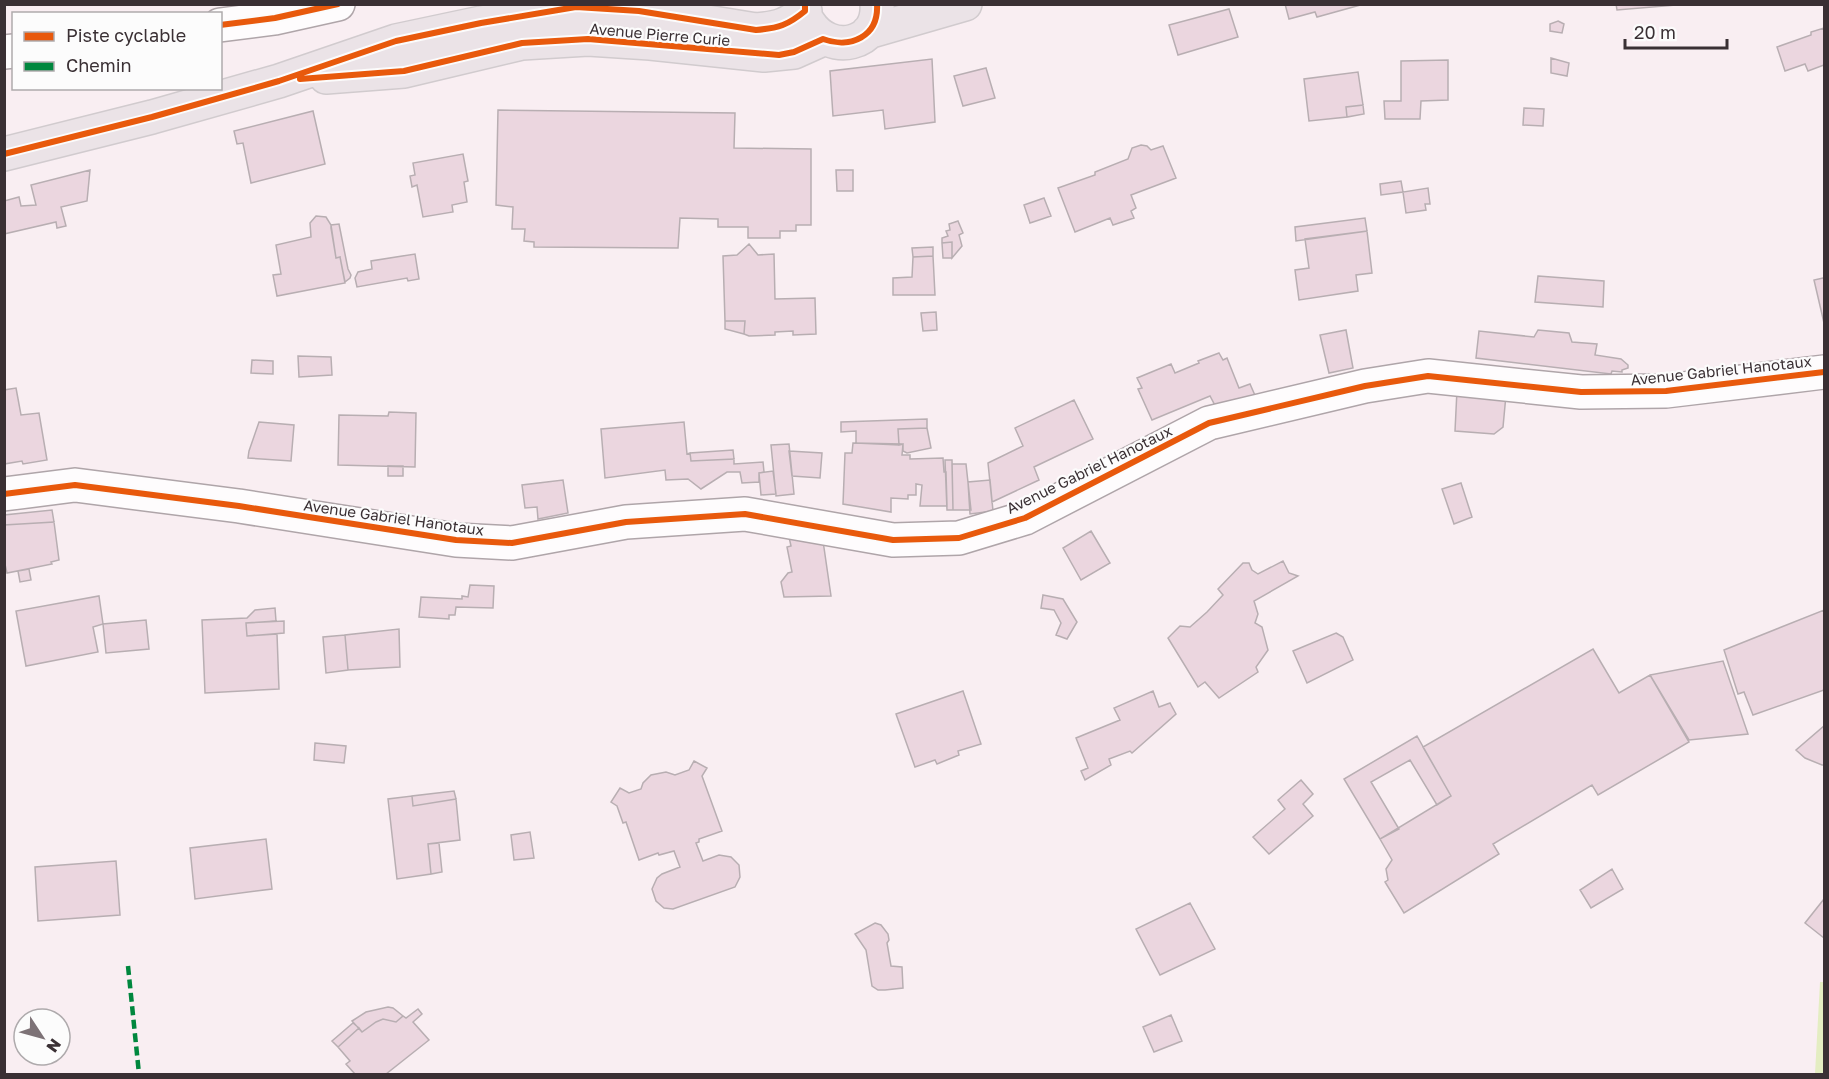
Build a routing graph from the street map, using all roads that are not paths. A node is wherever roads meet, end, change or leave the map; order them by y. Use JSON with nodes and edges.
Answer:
{"nodes":[{"id":1,"x":338,"y":4,"type":"edge"},
{"id":2,"x":965,"y":4,"type":"edge"},
{"id":3,"x":805,"y":8,"type":"edge"},
{"id":4,"x":873,"y":18,"type":"edge"},
{"id":5,"x":222,"y":25,"type":"edge"},
{"id":6,"x":824,"y":39,"type":"junction"},
{"id":7,"x":279,"y":81,"type":"junction"},
{"id":8,"x":4,"y":154,"type":"edge"},
{"id":9,"x":1824,"y":372,"type":"edge"},
{"id":10,"x":4,"y":494,"type":"edge"}],
"edges":[{"from":1,"to":5,"type":"main road"},
{"from":2,"to":4,"type":"main road"},
{"from":3,"to":6,"type":"main road"},
{"from":3,"to":7,"type":"main road","name":"Avenue Pierre Curie"},
{"from":4,"to":6,"type":"main road"},
{"from":6,"to":7,"type":"main road","name":"Avenue Pierre Curie"},
{"from":7,"to":8,"type":"main road","name":"Avenue Pierre Curie"},
{"from":9,"to":10,"type":"main road","name":"Avenue Gabriel Hanotaux"}]}
